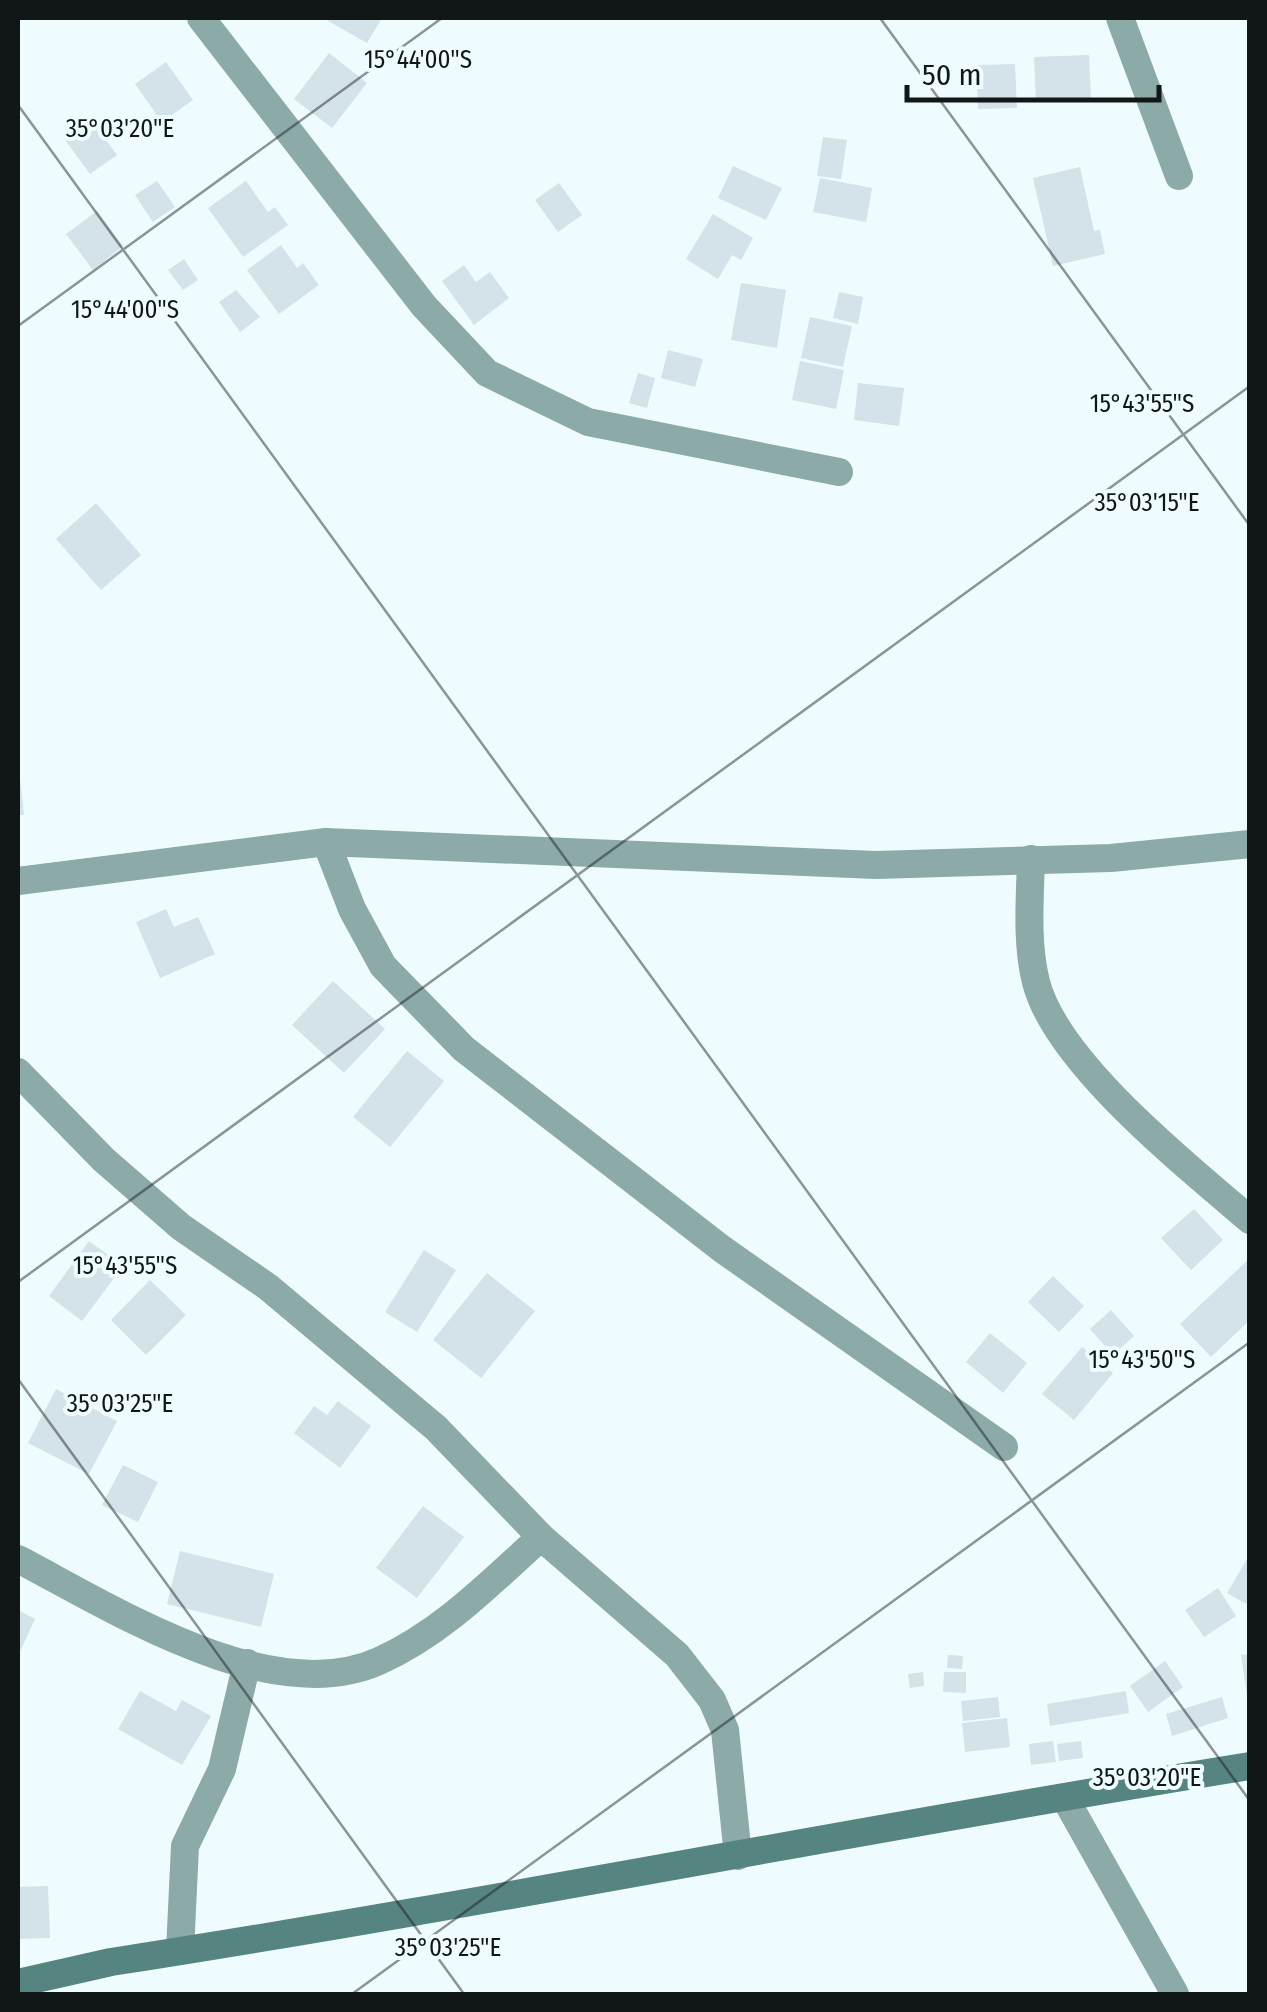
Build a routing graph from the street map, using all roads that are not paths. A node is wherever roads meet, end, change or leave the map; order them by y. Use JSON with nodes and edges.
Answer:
{"nodes":[{"id":1,"x":201,"y":18,"type":"edge"},
{"id":2,"x":1120,"y":18,"type":"edge"},
{"id":3,"x":1179,"y":176,"type":"dead end"},
{"id":4,"x":839,"y":472,"type":"dead end"},
{"id":5,"x":326,"y":842,"type":"junction"},
{"id":6,"x":1250,"y":844,"type":"edge"},
{"id":7,"x":1031,"y":859,"type":"junction"},
{"id":8,"x":18,"y":881,"type":"edge"},
{"id":9,"x":18,"y":1072,"type":"edge"},
{"id":10,"x":1250,"y":1220,"type":"edge"},
{"id":11,"x":1004,"y":1447,"type":"dead end"},
{"id":12,"x":541,"y":1536,"type":"junction"},
{"id":13,"x":18,"y":1559,"type":"edge"},
{"id":14,"x":247,"y":1663,"type":"junction"},
{"id":15,"x":1250,"y":1766,"type":"edge"},
{"id":16,"x":1066,"y":1800,"type":"junction"},
{"id":17,"x":738,"y":1856,"type":"junction"},
{"id":18,"x":180,"y":1951,"type":"junction"},
{"id":19,"x":18,"y":1983,"type":"edge"},
{"id":20,"x":1175,"y":1994,"type":"edge"}],
"edges":[{"from":1,"to":4,"type":"street"},
{"from":2,"to":3,"type":"street"},
{"from":5,"to":7,"type":"street"},
{"from":5,"to":8,"type":"street"},
{"from":5,"to":11,"type":"street"},
{"from":6,"to":7,"type":"street"},
{"from":7,"to":10,"type":"street"},
{"from":9,"to":12,"type":"street"},
{"from":12,"to":14,"type":"street"},
{"from":12,"to":17,"type":"street"},
{"from":13,"to":14,"type":"street"},
{"from":14,"to":18,"type":"street"},
{"from":15,"to":16,"type":"main road"},
{"from":16,"to":17,"type":"main road"},
{"from":16,"to":20,"type":"street"},
{"from":17,"to":18,"type":"main road"},
{"from":18,"to":19,"type":"main road"}]}
